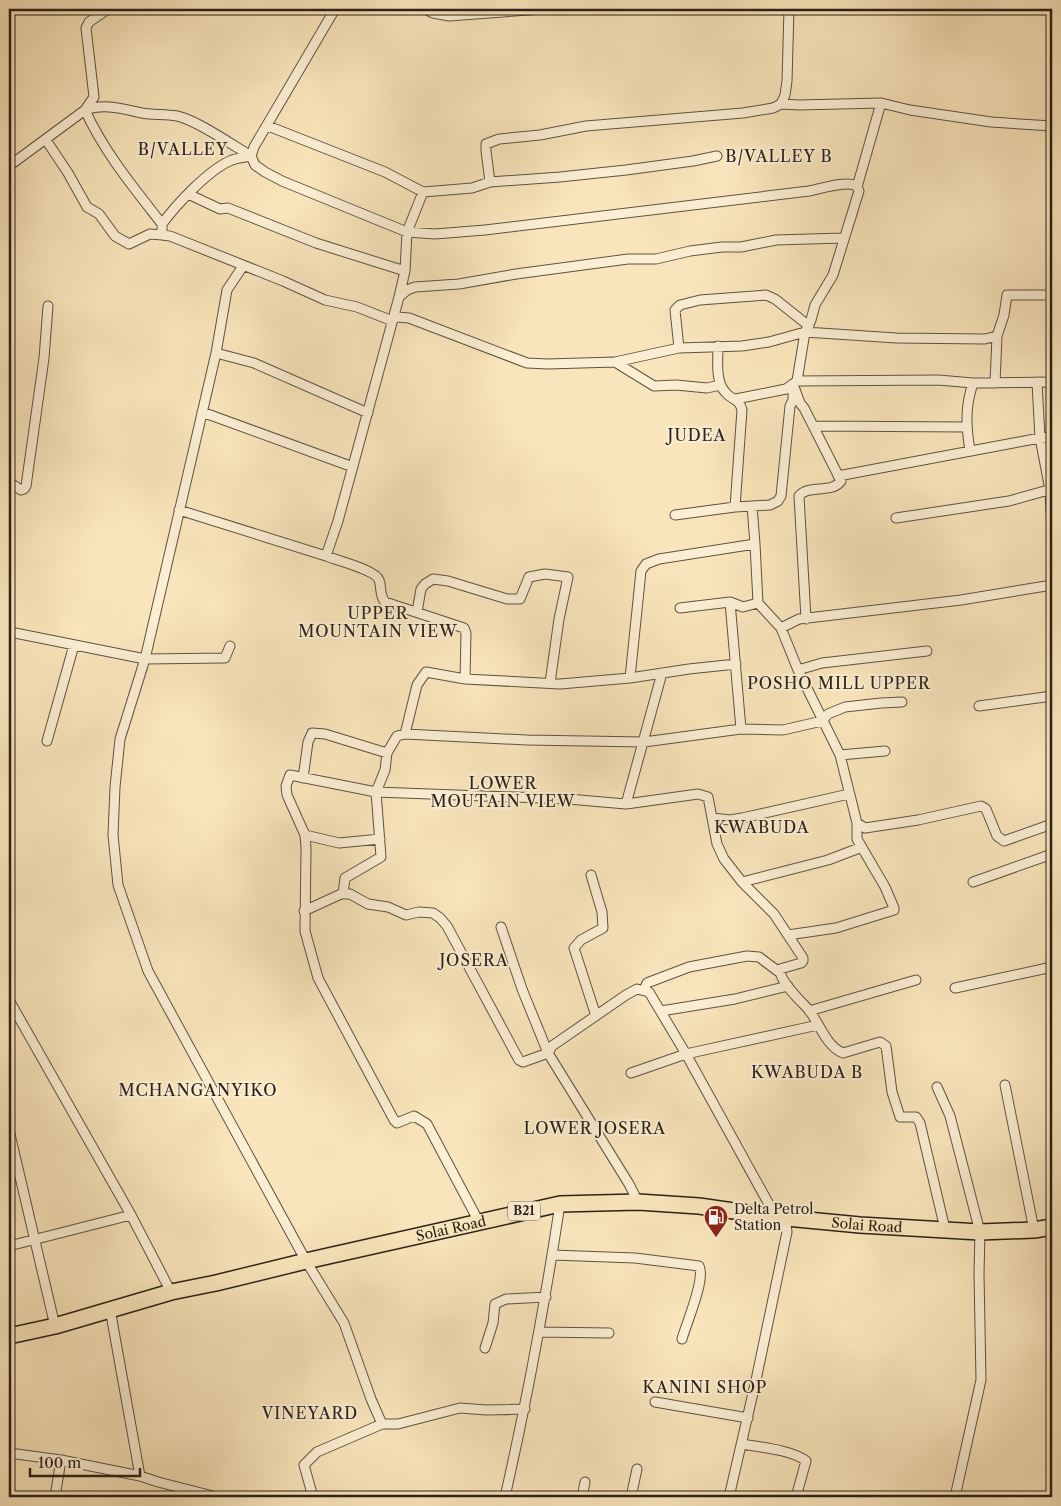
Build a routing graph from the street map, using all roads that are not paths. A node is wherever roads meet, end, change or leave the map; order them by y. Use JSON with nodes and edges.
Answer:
{"nodes":[{"id":1,"x":108,"y":9,"type":"edge"},
{"id":2,"x":336,"y":9,"type":"edge"},
{"id":3,"x":425,"y":9,"type":"edge"},
{"id":4,"x":542,"y":9,"type":"edge"},
{"id":5,"x":789,"y":9,"type":"edge"},
{"id":6,"x":448,"y":12,"type":"edge"},
{"id":7,"x":881,"y":103,"type":"junction"},
{"id":8,"x":781,"y":104,"type":"junction"},
{"id":9,"x":86,"y":110,"type":"junction"},
{"id":10,"x":268,"y":126,"type":"junction"},
{"id":11,"x":1052,"y":126,"type":"edge"},
{"id":12,"x":46,"y":140,"type":"junction"},
{"id":13,"x":251,"y":156,"type":"junction"},
{"id":14,"x":716,"y":156,"type":"dead end"},
{"id":15,"x":9,"y":166,"type":"edge"},
{"id":16,"x":490,"y":182,"type":"junction"},
{"id":17,"x":857,"y":187,"type":"junction"},
{"id":18,"x":423,"y":192,"type":"junction"},
{"id":19,"x":188,"y":194,"type":"junction"},
{"id":20,"x":162,"y":224,"type":"junction"},
{"id":21,"x":407,"y":232,"type":"junction"},
{"id":22,"x":162,"y":235,"type":"junction"},
{"id":23,"x":843,"y":238,"type":"junction"},
{"id":24,"x":244,"y":266,"type":"junction"},
{"id":25,"x":405,"y":271,"type":"junction"},
{"id":26,"x":1052,"y":295,"type":"edge"},
{"id":27,"x":399,"y":297,"type":"junction"},
{"id":28,"x":48,"y":306,"type":"dead end"},
{"id":29,"x":394,"y":318,"type":"junction"},
{"id":30,"x":807,"y":329,"type":"junction"},
{"id":31,"x":997,"y":336,"type":"junction"},
{"id":32,"x":718,"y":346,"type":"junction"},
{"id":33,"x":679,"y":348,"type":"junction"},
{"id":34,"x":216,"y":353,"type":"junction"},
{"id":35,"x":615,"y":362,"type":"junction"},
{"id":36,"x":795,"y":382,"type":"junction"},
{"id":37,"x":1037,"y":382,"type":"junction"},
{"id":38,"x":1052,"y":382,"type":"edge"},
{"id":39,"x":973,"y":383,"type":"junction"},
{"id":40,"x":995,"y":383,"type":"junction"},
{"id":41,"x":720,"y":384,"type":"junction"},
{"id":42,"x":736,"y":399,"type":"junction"},
{"id":43,"x":202,"y":412,"type":"junction"},
{"id":44,"x":368,"y":413,"type":"junction"},
{"id":45,"x":813,"y":426,"type":"junction"},
{"id":46,"x":966,"y":427,"type":"junction"},
{"id":47,"x":1040,"y":438,"type":"junction"},
{"id":48,"x":1052,"y":438,"type":"edge"},
{"id":49,"x":970,"y":451,"type":"junction"},
{"id":50,"x":353,"y":467,"type":"junction"},
{"id":51,"x":838,"y":476,"type":"junction"},
{"id":52,"x":9,"y":482,"type":"edge"},
{"id":53,"x":1051,"y":489,"type":"edge"},
{"id":54,"x":752,"y":506,"type":"junction"},
{"id":55,"x":734,"y":507,"type":"junction"},
{"id":56,"x":179,"y":510,"type":"junction"},
{"id":57,"x":675,"y":515,"type":"dead end"},
{"id":58,"x":896,"y":518,"type":"dead end"},
{"id":59,"x":1052,"y":530,"type":"edge"},
{"id":60,"x":755,"y":544,"type":"junction"},
{"id":61,"x":326,"y":556,"type":"junction"},
{"id":62,"x":1052,"y":585,"type":"edge"},
{"id":63,"x":730,"y":602,"type":"junction"},
{"id":64,"x":758,"y":603,"type":"junction"},
{"id":65,"x":680,"y":608,"type":"dead end"},
{"id":66,"x":417,"y":612,"type":"junction"},
{"id":67,"x":806,"y":619,"type":"junction"},
{"id":68,"x":781,"y":628,"type":"junction"},
{"id":69,"x":9,"y":633,"type":"edge"},
{"id":70,"x":74,"y":645,"type":"junction"},
{"id":71,"x":230,"y":646,"type":"dead end"},
{"id":72,"x":927,"y":651,"type":"dead end"},
{"id":73,"x":145,"y":659,"type":"junction"},
{"id":74,"x":736,"y":664,"type":"junction"},
{"id":75,"x":798,"y":670,"type":"junction"},
{"id":76,"x":662,"y":673,"type":"junction"},
{"id":77,"x":630,"y":678,"type":"junction"},
{"id":78,"x":465,"y":679,"type":"junction"},
{"id":79,"x":550,"y":683,"type":"junction"},
{"id":80,"x":1052,"y":696,"type":"edge"},
{"id":81,"x":902,"y":702,"type":"dead end"},
{"id":82,"x":979,"y":706,"type":"dead end"},
{"id":83,"x":822,"y":721,"type":"junction"},
{"id":84,"x":741,"y":729,"type":"junction"},
{"id":85,"x":405,"y":734,"type":"junction"},
{"id":86,"x":47,"y":740,"type":"dead end"},
{"id":87,"x":644,"y":742,"type":"junction"},
{"id":88,"x":885,"y":751,"type":"dead end"},
{"id":89,"x":386,"y":753,"type":"junction"},
{"id":90,"x":840,"y":755,"type":"junction"},
{"id":91,"x":303,"y":778,"type":"junction"},
{"id":92,"x":376,"y":792,"type":"junction"},
{"id":93,"x":849,"y":794,"type":"junction"},
{"id":94,"x":626,"y":804,"type":"junction"},
{"id":95,"x":712,"y":818,"type":"junction"},
{"id":96,"x":857,"y":823,"type":"junction"},
{"id":97,"x":1052,"y":824,"type":"edge"},
{"id":98,"x":305,"y":835,"type":"junction"},
{"id":99,"x":380,"y":839,"type":"junction"},
{"id":100,"x":862,"y":847,"type":"junction"},
{"id":101,"x":1052,"y":854,"type":"edge"},
{"id":102,"x":591,"y":875,"type":"dead end"},
{"id":103,"x":742,"y":882,"type":"junction"},
{"id":104,"x":973,"y":882,"type":"dead end"},
{"id":105,"x":343,"y":894,"type":"junction"},
{"id":106,"x":304,"y":911,"type":"junction"},
{"id":107,"x":501,"y":927,"type":"dead end"},
{"id":108,"x":788,"y":935,"type":"junction"},
{"id":109,"x":1052,"y":967,"type":"edge"},
{"id":110,"x":779,"y":972,"type":"junction"},
{"id":111,"x":916,"y":980,"type":"dead end"},
{"id":112,"x":788,"y":986,"type":"junction"},
{"id":113,"x":955,"y":988,"type":"dead end"},
{"id":114,"x":644,"y":990,"type":"junction"},
{"id":115,"x":9,"y":1000,"type":"edge"},
{"id":116,"x":809,"y":1010,"type":"junction"},
{"id":117,"x":661,"y":1011,"type":"junction"},
{"id":118,"x":596,"y":1016,"type":"junction"},
{"id":119,"x":818,"y":1026,"type":"junction"},
{"id":120,"x":548,"y":1053,"type":"junction"},
{"id":121,"x":686,"y":1054,"type":"junction"},
{"id":122,"x":631,"y":1073,"type":"dead end"},
{"id":123,"x":1004,"y":1084,"type":"dead end"},
{"id":124,"x":937,"y":1087,"type":"dead end"},
{"id":125,"x":9,"y":1130,"type":"edge"},
{"id":126,"x":638,"y":1202,"type":"junction"},
{"id":127,"x":560,"y":1204,"type":"junction"},
{"id":128,"x":131,"y":1215,"type":"junction"},
{"id":129,"x":781,"y":1217,"type":"junction"},
{"id":130,"x":479,"y":1222,"type":"junction"},
{"id":131,"x":1052,"y":1227,"type":"edge"},
{"id":132,"x":944,"y":1230,"type":"junction"},
{"id":133,"x":1034,"y":1230,"type":"junction"},
{"id":134,"x":980,"y":1232,"type":"junction"},
{"id":135,"x":36,"y":1239,"type":"junction"},
{"id":136,"x":9,"y":1246,"type":"edge"},
{"id":137,"x":552,"y":1255,"type":"junction"},
{"id":138,"x":306,"y":1261,"type":"junction"},
{"id":139,"x":171,"y":1292,"type":"junction"},
{"id":140,"x":546,"y":1297,"type":"junction"},
{"id":141,"x":110,"y":1309,"type":"junction"},
{"id":142,"x":55,"y":1326,"type":"junction"},
{"id":143,"x":539,"y":1332,"type":"junction"},
{"id":144,"x":609,"y":1333,"type":"dead end"},
{"id":145,"x":9,"y":1336,"type":"edge"},
{"id":146,"x":682,"y":1340,"type":"dead end"},
{"id":147,"x":485,"y":1348,"type":"dead end"},
{"id":148,"x":656,"y":1402,"type":"dead end"},
{"id":149,"x":525,"y":1409,"type":"junction"},
{"id":150,"x":748,"y":1418,"type":"junction"},
{"id":151,"x":382,"y":1424,"type":"junction"},
{"id":152,"x":742,"y":1444,"type":"junction"},
{"id":153,"x":9,"y":1453,"type":"edge"},
{"id":154,"x":61,"y":1460,"type":"junction"},
{"id":155,"x":636,"y":1469,"type":"dead end"},
{"id":156,"x":140,"y":1476,"type":"junction"},
{"id":157,"x":585,"y":1482,"type":"dead end"},
{"id":158,"x":55,"y":1497,"type":"edge"},
{"id":159,"x":217,"y":1497,"type":"edge"},
{"id":160,"x":313,"y":1497,"type":"edge"},
{"id":161,"x":505,"y":1497,"type":"edge"},
{"id":162,"x":582,"y":1497,"type":"edge"},
{"id":163,"x":631,"y":1497,"type":"edge"},
{"id":164,"x":730,"y":1497,"type":"edge"},
{"id":165,"x":796,"y":1497,"type":"edge"},
{"id":166,"x":955,"y":1497,"type":"edge"}],
"edges":[{"from":1,"to":9,"type":"street"},
{"from":2,"to":10,"type":"street"},
{"from":3,"to":6,"type":"street"},
{"from":4,"to":6,"type":"street"},
{"from":5,"to":8,"type":"street"},
{"from":7,"to":8,"type":"street"},
{"from":7,"to":11,"type":"street"},
{"from":7,"to":17,"type":"street"},
{"from":8,"to":16,"type":"street"},
{"from":9,"to":12,"type":"street"},
{"from":9,"to":13,"type":"street"},
{"from":9,"to":20,"type":"street"},
{"from":10,"to":13,"type":"street"},
{"from":10,"to":18,"type":"street"},
{"from":12,"to":15,"type":"street"},
{"from":12,"to":22,"type":"street"},
{"from":13,"to":19,"type":"street"},
{"from":13,"to":21,"type":"street"},
{"from":14,"to":16,"type":"street"},
{"from":16,"to":18,"type":"street"},
{"from":17,"to":21,"type":"street"},
{"from":17,"to":23,"type":"street"},
{"from":18,"to":21,"type":"street"},
{"from":19,"to":20,"type":"street"},
{"from":19,"to":25,"type":"street"},
{"from":20,"to":22,"type":"street"},
{"from":21,"to":25,"type":"street"},
{"from":22,"to":24,"type":"street"},
{"from":23,"to":27,"type":"street"},
{"from":23,"to":30,"type":"street"},
{"from":24,"to":29,"type":"street"},
{"from":24,"to":34,"type":"street"},
{"from":25,"to":27,"type":"street"},
{"from":26,"to":31,"type":"street"},
{"from":27,"to":29,"type":"street"},
{"from":28,"to":52,"type":"street"},
{"from":29,"to":35,"type":"street"},
{"from":29,"to":44,"type":"street"},
{"from":30,"to":31,"type":"street"},
{"from":30,"to":32,"type":"street"},
{"from":30,"to":33,"type":"street"},
{"from":30,"to":36,"type":"street"},
{"from":31,"to":40,"type":"street"},
{"from":32,"to":33,"type":"street"},
{"from":32,"to":41,"type":"street"},
{"from":33,"to":35,"type":"street"},
{"from":34,"to":43,"type":"street"},
{"from":34,"to":44,"type":"street"},
{"from":35,"to":41,"type":"street"},
{"from":36,"to":39,"type":"street"},
{"from":36,"to":42,"type":"street"},
{"from":36,"to":45,"type":"street"},
{"from":36,"to":54,"type":"street"},
{"from":37,"to":38,"type":"street"},
{"from":37,"to":40,"type":"street"},
{"from":37,"to":47,"type":"street"},
{"from":39,"to":40,"type":"street"},
{"from":39,"to":46,"type":"street"},
{"from":41,"to":42,"type":"street"},
{"from":42,"to":55,"type":"street"},
{"from":43,"to":50,"type":"street"},
{"from":43,"to":56,"type":"street"},
{"from":44,"to":50,"type":"street"},
{"from":45,"to":46,"type":"street"},
{"from":45,"to":51,"type":"street"},
{"from":46,"to":49,"type":"street"},
{"from":47,"to":48,"type":"street"},
{"from":47,"to":49,"type":"street"},
{"from":47,"to":53,"type":"street"},
{"from":49,"to":51,"type":"street"},
{"from":50,"to":61,"type":"street"},
{"from":51,"to":67,"type":"street"},
{"from":53,"to":58,"type":"street"},
{"from":53,"to":59,"type":"street"},
{"from":54,"to":55,"type":"street"},
{"from":54,"to":60,"type":"street"},
{"from":55,"to":57,"type":"street"},
{"from":56,"to":61,"type":"street"},
{"from":56,"to":73,"type":"street"},
{"from":60,"to":64,"type":"street"},
{"from":60,"to":77,"type":"street"},
{"from":61,"to":66,"type":"street"},
{"from":62,"to":67,"type":"street"},
{"from":63,"to":64,"type":"street"},
{"from":63,"to":65,"type":"street"},
{"from":63,"to":74,"type":"street"},
{"from":64,"to":68,"type":"street"},
{"from":66,"to":78,"type":"street"},
{"from":66,"to":79,"type":"street"},
{"from":67,"to":68,"type":"street"},
{"from":68,"to":75,"type":"street"},
{"from":69,"to":70,"type":"street"},
{"from":70,"to":73,"type":"street"},
{"from":70,"to":86,"type":"street"},
{"from":71,"to":73,"type":"street"},
{"from":72,"to":75,"type":"street"},
{"from":73,"to":138,"type":"street"},
{"from":74,"to":76,"type":"street"},
{"from":74,"to":84,"type":"street"},
{"from":75,"to":83,"type":"street"},
{"from":76,"to":77,"type":"street"},
{"from":76,"to":87,"type":"street"},
{"from":77,"to":79,"type":"street"},
{"from":78,"to":79,"type":"street"},
{"from":78,"to":85,"type":"street"},
{"from":80,"to":82,"type":"street"},
{"from":81,"to":83,"type":"street"},
{"from":83,"to":84,"type":"street"},
{"from":83,"to":90,"type":"street"},
{"from":84,"to":87,"type":"street"},
{"from":85,"to":87,"type":"street"},
{"from":85,"to":89,"type":"street"},
{"from":87,"to":94,"type":"street"},
{"from":88,"to":90,"type":"street"},
{"from":89,"to":91,"type":"street"},
{"from":89,"to":92,"type":"street"},
{"from":90,"to":93,"type":"street"},
{"from":91,"to":92,"type":"street"},
{"from":91,"to":98,"type":"street"},
{"from":92,"to":94,"type":"street"},
{"from":92,"to":99,"type":"street"},
{"from":93,"to":95,"type":"street"},
{"from":93,"to":96,"type":"street"},
{"from":94,"to":95,"type":"street"},
{"from":95,"to":103,"type":"street"},
{"from":96,"to":97,"type":"street"},
{"from":96,"to":100,"type":"street"},
{"from":98,"to":99,"type":"street"},
{"from":98,"to":106,"type":"street"},
{"from":99,"to":105,"type":"street"},
{"from":100,"to":103,"type":"street"},
{"from":100,"to":108,"type":"street"},
{"from":101,"to":104,"type":"street"},
{"from":102,"to":118,"type":"street"},
{"from":103,"to":108,"type":"street"},
{"from":105,"to":106,"type":"street"},
{"from":105,"to":120,"type":"street"},
{"from":106,"to":130,"type":"street"},
{"from":107,"to":120,"type":"street"},
{"from":108,"to":110,"type":"street"},
{"from":109,"to":113,"type":"street"},
{"from":110,"to":112,"type":"street"},
{"from":110,"to":114,"type":"street"},
{"from":111,"to":116,"type":"street"},
{"from":112,"to":116,"type":"street"},
{"from":112,"to":117,"type":"street"},
{"from":114,"to":117,"type":"street"},
{"from":114,"to":118,"type":"street"},
{"from":115,"to":128,"type":"street"},
{"from":116,"to":119,"type":"street"},
{"from":117,"to":121,"type":"street"},
{"from":118,"to":120,"type":"street"},
{"from":119,"to":121,"type":"street"},
{"from":119,"to":132,"type":"street"},
{"from":120,"to":126,"type":"street"},
{"from":121,"to":122,"type":"street"},
{"from":121,"to":129,"type":"street"},
{"from":123,"to":133,"type":"street"},
{"from":124,"to":134,"type":"street"},
{"from":125,"to":135,"type":"street"},
{"from":126,"to":127,"type":"highway","name":"Solai Road","number":"B21"},
{"from":126,"to":129,"type":"highway","name":"Solai Road","number":"B21"},
{"from":127,"to":130,"type":"highway","name":"Solai Road","number":"B21"},
{"from":127,"to":137,"type":"street"},
{"from":128,"to":135,"type":"street"},
{"from":128,"to":139,"type":"street"},
{"from":129,"to":132,"type":"highway","name":"Solai Road","number":"B21"},
{"from":129,"to":150,"type":"street"},
{"from":130,"to":138,"type":"highway","name":"Solai Road","number":"B21"},
{"from":131,"to":133,"type":"highway","name":"Solai Road","number":"B21"},
{"from":132,"to":134,"type":"highway","name":"Solai Road","number":"B21"},
{"from":133,"to":134,"type":"highway","name":"Solai Road","number":"B21"},
{"from":134,"to":166,"type":"street"},
{"from":135,"to":136,"type":"street"},
{"from":135,"to":142,"type":"street"},
{"from":137,"to":140,"type":"street"},
{"from":137,"to":146,"type":"street"},
{"from":138,"to":139,"type":"highway","name":"Solai Road","number":"B21"},
{"from":138,"to":151,"type":"street"},
{"from":139,"to":141,"type":"highway","name":"Solai Road","number":"B21"},
{"from":140,"to":143,"type":"street"},
{"from":140,"to":147,"type":"street"},
{"from":141,"to":142,"type":"highway","name":"Solai Road","number":"B21"},
{"from":141,"to":156,"type":"street"},
{"from":142,"to":145,"type":"highway","name":"Solai Road","number":"B21"},
{"from":143,"to":144,"type":"street"},
{"from":143,"to":149,"type":"street"},
{"from":148,"to":150,"type":"street"},
{"from":149,"to":151,"type":"street"},
{"from":149,"to":161,"type":"street"},
{"from":150,"to":152,"type":"street"},
{"from":151,"to":160,"type":"street"},
{"from":152,"to":164,"type":"street"},
{"from":152,"to":165,"type":"street"},
{"from":153,"to":154,"type":"street"},
{"from":154,"to":156,"type":"street"},
{"from":154,"to":158,"type":"street"},
{"from":155,"to":163,"type":"street"},
{"from":156,"to":159,"type":"street"},
{"from":157,"to":162,"type":"street"}]}
